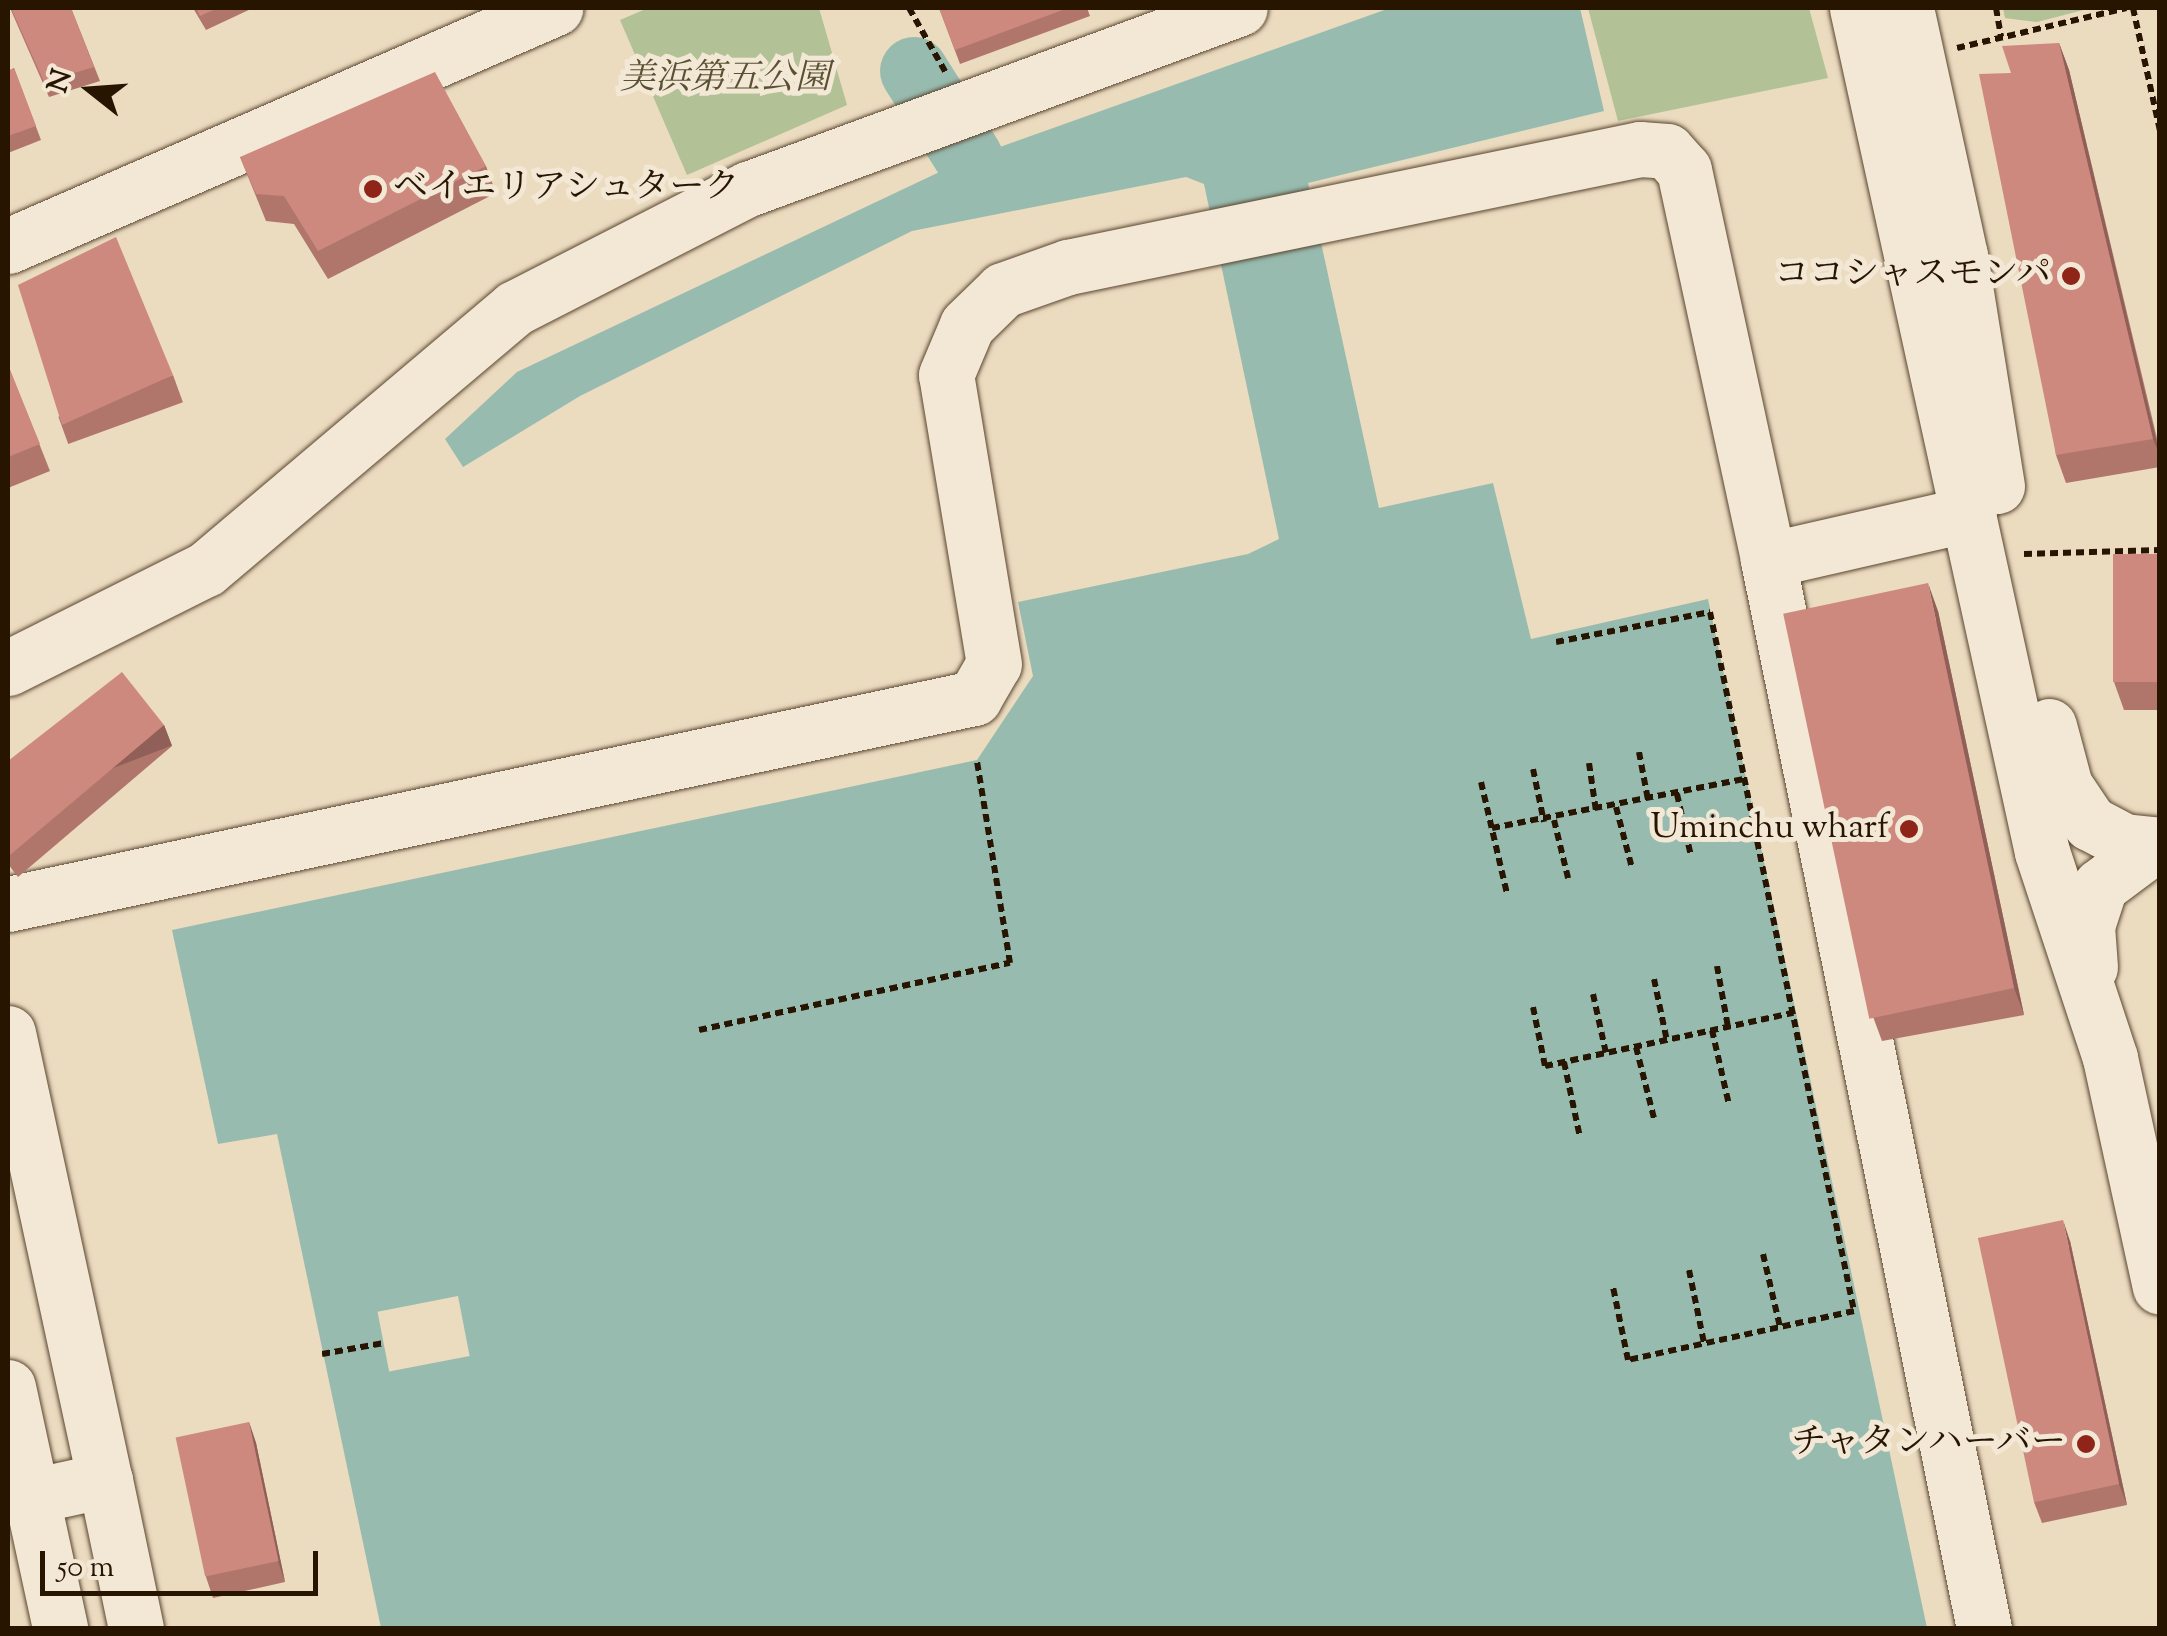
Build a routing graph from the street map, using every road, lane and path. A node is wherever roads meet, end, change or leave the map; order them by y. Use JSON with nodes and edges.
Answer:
{"nodes":[{"id":1,"x":555,"y":8,"type":"edge"},
{"id":2,"x":909,"y":8,"type":"edge"},
{"id":3,"x":1240,"y":8,"type":"edge"},
{"id":4,"x":1857,"y":8,"type":"edge"},
{"id":5,"x":1906,"y":8,"type":"edge"},
{"id":6,"x":1996,"y":8,"type":"edge"},
{"id":7,"x":2130,"y":8,"type":"edge"},
{"id":8,"x":2002,"y":37,"type":"junction"},
{"id":9,"x":1948,"y":50,"type":"dead end"},
{"id":10,"x":964,"y":105,"type":"junction"},
{"id":11,"x":2160,"y":131,"type":"edge"},
{"id":12,"x":8,"y":246,"type":"edge"},
{"id":13,"x":1970,"y":514,"type":"junction"},
{"id":14,"x":2160,"y":550,"type":"edge"},
{"id":15,"x":2008,"y":556,"type":"junction"},
{"id":16,"x":1768,"y":560,"type":"junction"},
{"id":17,"x":1556,"y":642,"type":"dead end"},
{"id":18,"x":8,"y":668,"type":"edge"},
{"id":19,"x":1639,"y":752,"type":"dead end"},
{"id":20,"x":978,"y":760,"type":"dead end"},
{"id":21,"x":1589,"y":762,"type":"dead end"},
{"id":22,"x":1533,"y":769,"type":"dead end"},
{"id":23,"x":1745,"y":779,"type":"junction"},
{"id":24,"x":1482,"y":782,"type":"dead end"},
{"id":25,"x":1677,"y":794,"type":"junction"},
{"id":26,"x":1648,"y":800,"type":"junction"},
{"id":27,"x":1616,"y":807,"type":"junction"},
{"id":28,"x":1596,"y":811,"type":"junction"},
{"id":29,"x":1554,"y":820,"type":"junction"},
{"id":30,"x":1544,"y":822,"type":"junction"},
{"id":31,"x":1492,"y":828,"type":"junction"},
{"id":32,"x":2157,"y":845,"type":"edge"},
{"id":33,"x":1690,"y":856,"type":"dead end"},
{"id":34,"x":1632,"y":868,"type":"dead end"},
{"id":35,"x":1568,"y":878,"type":"dead end"},
{"id":36,"x":1507,"y":894,"type":"dead end"},
{"id":37,"x":8,"y":904,"type":"edge"},
{"id":38,"x":1717,"y":966,"type":"dead end"},
{"id":39,"x":1654,"y":979,"type":"dead end"},
{"id":40,"x":1593,"y":994,"type":"dead end"},
{"id":41,"x":1533,"y":1007,"type":"dead end"},
{"id":42,"x":1793,"y":1013,"type":"junction"},
{"id":43,"x":1728,"y":1027,"type":"junction"},
{"id":44,"x":700,"y":1030,"type":"dead end"},
{"id":45,"x":1712,"y":1030,"type":"junction"},
{"id":46,"x":8,"y":1033,"type":"edge"},
{"id":47,"x":1667,"y":1040,"type":"junction"},
{"id":48,"x":1636,"y":1047,"type":"junction"},
{"id":49,"x":2106,"y":1048,"type":"junction"},
{"id":50,"x":1606,"y":1053,"type":"junction"},
{"id":51,"x":1564,"y":1062,"type":"junction"},
{"id":52,"x":1729,"y":1106,"type":"dead end"},
{"id":53,"x":1655,"y":1122,"type":"dead end"},
{"id":54,"x":1580,"y":1137,"type":"dead end"},
{"id":55,"x":1763,"y":1254,"type":"dead end"},
{"id":56,"x":1688,"y":1270,"type":"dead end"},
{"id":57,"x":2160,"y":1287,"type":"edge"},
{"id":58,"x":1613,"y":1288,"type":"dead end"},
{"id":59,"x":1780,"y":1327,"type":"junction"},
{"id":60,"x":384,"y":1343,"type":"dead end"},
{"id":61,"x":1704,"y":1343,"type":"junction"},
{"id":62,"x":322,"y":1354,"type":"dead end"},
{"id":63,"x":8,"y":1386,"type":"edge"},
{"id":64,"x":105,"y":1480,"type":"junction"},
{"id":65,"x":32,"y":1496,"type":"junction"},
{"id":66,"x":60,"y":1628,"type":"edge"},
{"id":67,"x":136,"y":1628,"type":"edge"},
{"id":68,"x":1984,"y":1628,"type":"edge"}],
"edges":[{"from":1,"to":12,"type":"street"},
{"from":2,"to":10,"type":"path"},
{"from":3,"to":10,"type":"street"},
{"from":4,"to":13,"type":"street"},
{"from":5,"to":15,"type":"street"},
{"from":6,"to":8,"type":"path"},
{"from":7,"to":8,"type":"path"},
{"from":7,"to":11,"type":"path"},
{"from":8,"to":9,"type":"path"},
{"from":10,"to":18,"type":"street"},
{"from":13,"to":16,"type":"street"},
{"from":13,"to":49,"type":"street"},
{"from":14,"to":15,"type":"path"},
{"from":15,"to":32,"type":"street"},
{"from":16,"to":37,"type":"street"},
{"from":16,"to":68,"type":"street"},
{"from":17,"to":23,"type":"path"},
{"from":19,"to":26,"type":"path"},
{"from":20,"to":44,"type":"path"},
{"from":21,"to":28,"type":"path"},
{"from":22,"to":30,"type":"path"},
{"from":23,"to":25,"type":"path"},
{"from":23,"to":42,"type":"path"},
{"from":24,"to":31,"type":"path"},
{"from":25,"to":26,"type":"path"},
{"from":25,"to":33,"type":"path"},
{"from":26,"to":27,"type":"path"},
{"from":27,"to":28,"type":"path"},
{"from":27,"to":34,"type":"path"},
{"from":28,"to":29,"type":"path"},
{"from":29,"to":30,"type":"path"},
{"from":29,"to":35,"type":"path"},
{"from":30,"to":31,"type":"path"},
{"from":31,"to":36,"type":"path"},
{"from":32,"to":49,"type":"street"},
{"from":38,"to":43,"type":"path"},
{"from":39,"to":47,"type":"path"},
{"from":40,"to":50,"type":"path"},
{"from":41,"to":51,"type":"path"},
{"from":42,"to":43,"type":"path"},
{"from":42,"to":59,"type":"path"},
{"from":43,"to":45,"type":"path"},
{"from":45,"to":47,"type":"path"},
{"from":45,"to":52,"type":"path"},
{"from":46,"to":64,"type":"street"},
{"from":47,"to":48,"type":"path"},
{"from":48,"to":50,"type":"path"},
{"from":48,"to":53,"type":"path"},
{"from":49,"to":57,"type":"street"},
{"from":50,"to":51,"type":"path"},
{"from":51,"to":54,"type":"path"},
{"from":55,"to":59,"type":"path"},
{"from":56,"to":61,"type":"path"},
{"from":58,"to":61,"type":"path"},
{"from":59,"to":61,"type":"path"},
{"from":60,"to":62,"type":"path"},
{"from":63,"to":65,"type":"street"},
{"from":64,"to":65,"type":"street"},
{"from":64,"to":67,"type":"street"},
{"from":65,"to":66,"type":"street"}]}
